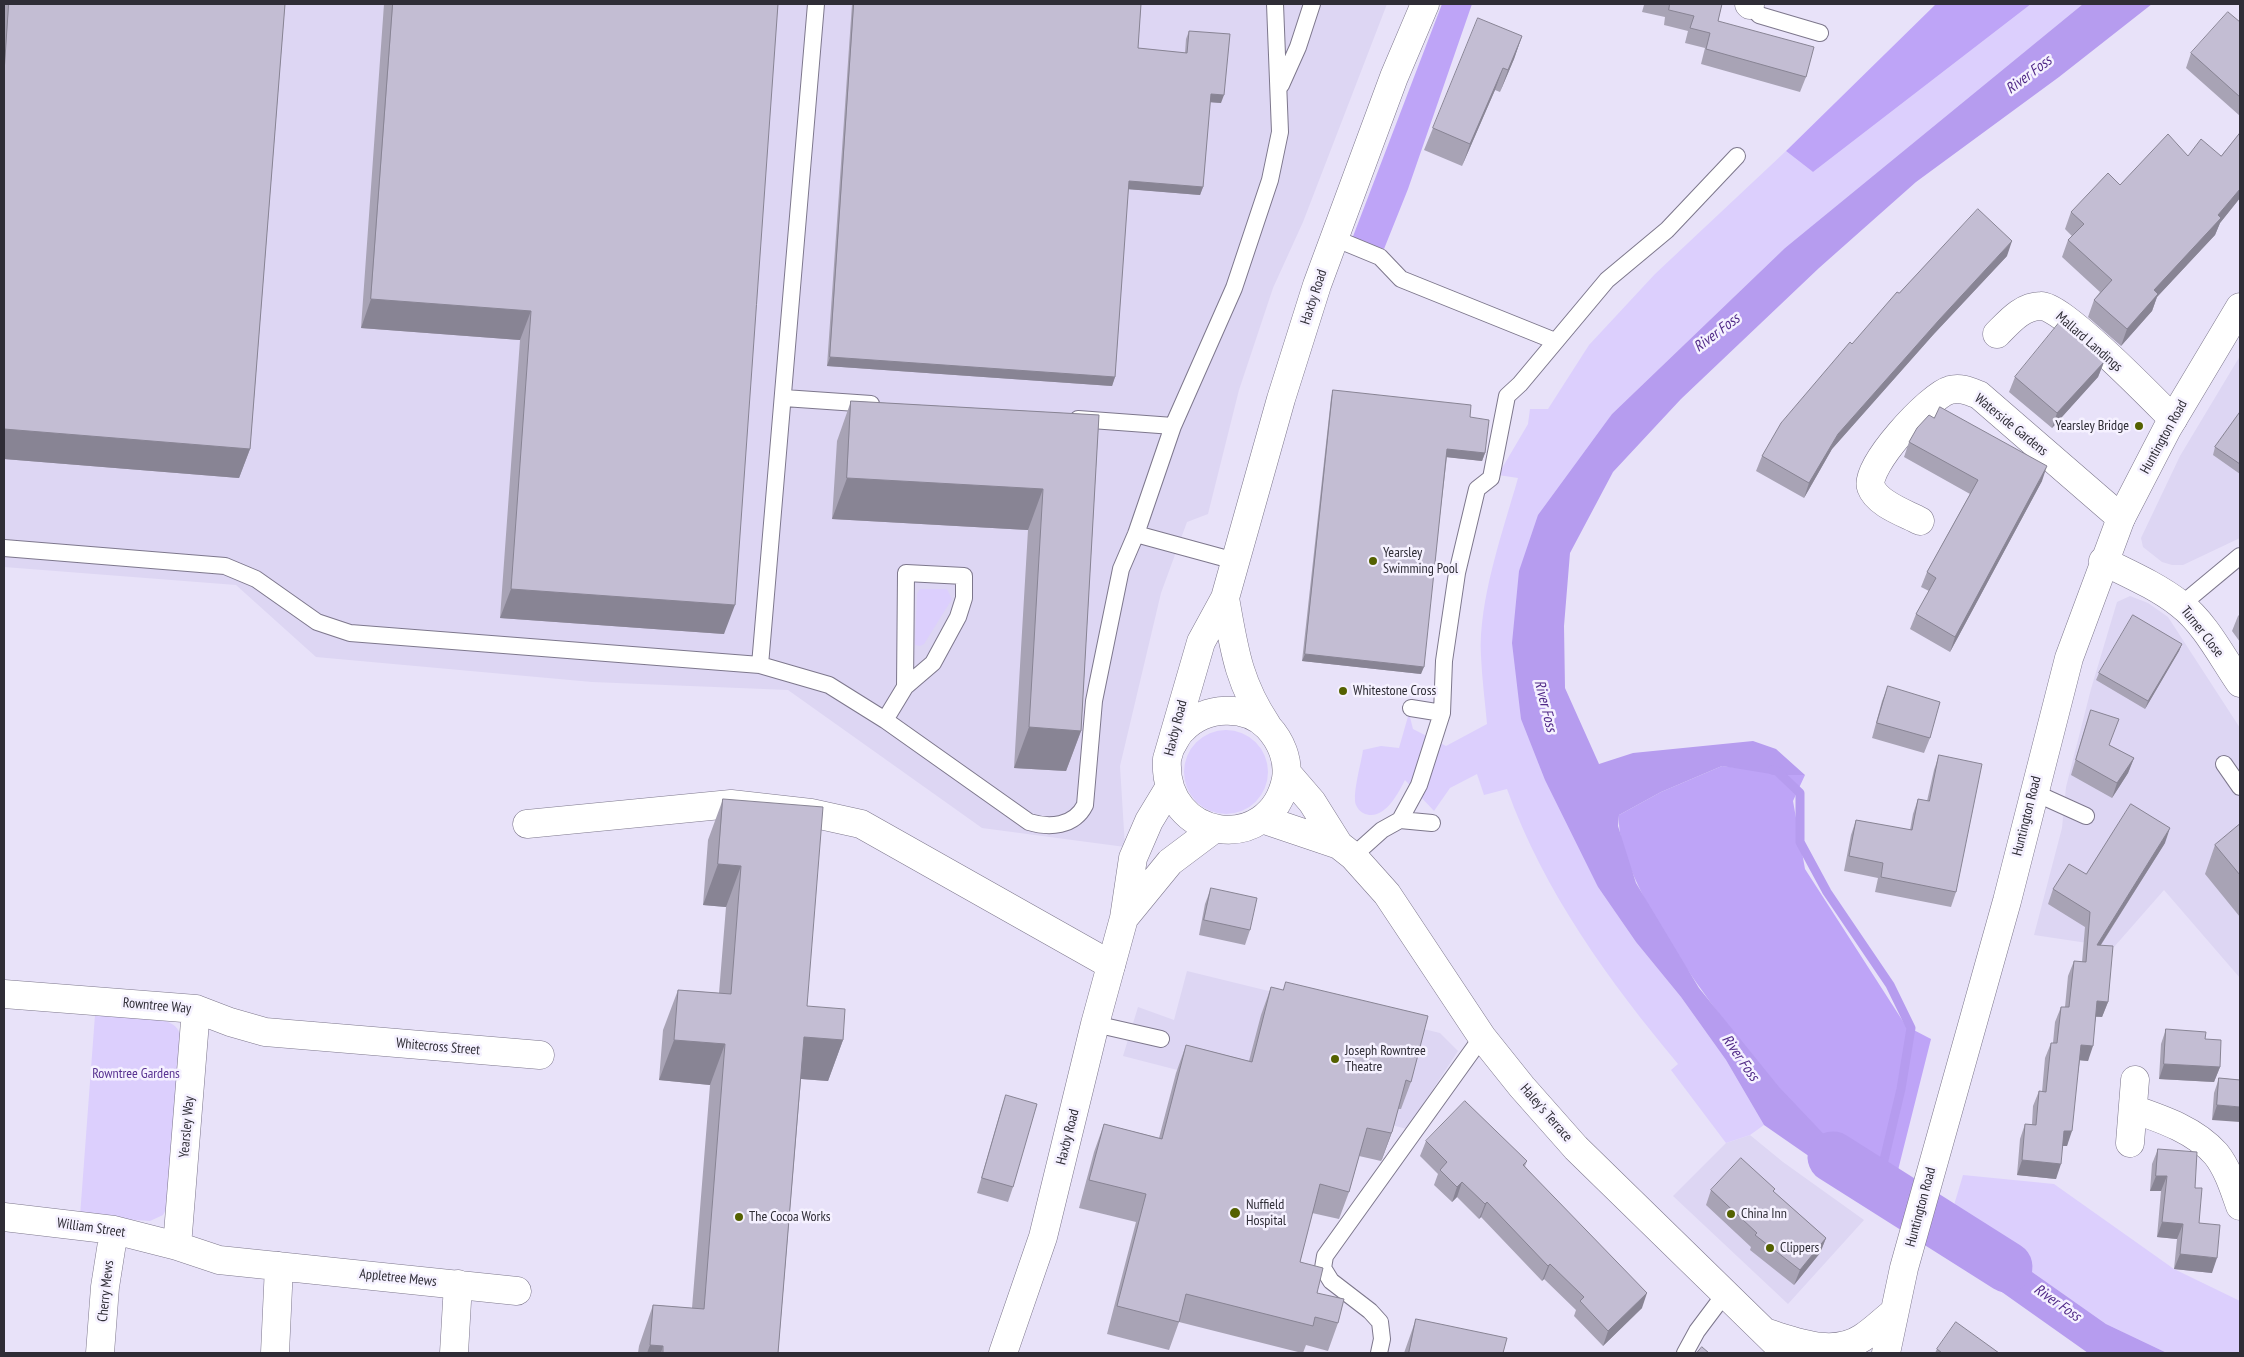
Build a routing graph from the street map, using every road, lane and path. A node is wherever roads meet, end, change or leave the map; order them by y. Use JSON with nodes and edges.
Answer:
{"nodes":[{"id":1,"x":816,"y":4,"type":"edge"},
{"id":2,"x":1275,"y":4,"type":"edge"},
{"id":3,"x":1312,"y":4,"type":"edge"},
{"id":4,"x":1425,"y":4,"type":"edge"},
{"id":5,"x":1750,"y":4,"type":"edge"},
{"id":6,"x":1820,"y":33,"type":"dead end"},
{"id":7,"x":1279,"y":89,"type":"junction"},
{"id":8,"x":1737,"y":156,"type":"dead end"},
{"id":9,"x":1334,"y":238,"type":"junction"},
{"id":10,"x":2240,"y":307,"type":"edge"},
{"id":11,"x":1997,"y":334,"type":"dead end"},
{"id":12,"x":1556,"y":341,"type":"junction"},
{"id":13,"x":784,"y":398,"type":"junction"},
{"id":14,"x":891,"y":406,"type":"edge"},
{"id":15,"x":1066,"y":418,"type":"edge"},
{"id":16,"x":2173,"y":419,"type":"junction"},
{"id":17,"x":1173,"y":426,"type":"junction"},
{"id":18,"x":2121,"y":518,"type":"junction"},
{"id":19,"x":1920,"y":521,"type":"dead end"},
{"id":20,"x":1136,"y":534,"type":"junction"},
{"id":21,"x":4,"y":548,"type":"edge"},
{"id":22,"x":2240,"y":556,"type":"edge"},
{"id":23,"x":1236,"y":561,"type":"junction"},
{"id":24,"x":2103,"y":561,"type":"junction"},
{"id":25,"x":1225,"y":598,"type":"junction"},
{"id":26,"x":2181,"y":604,"type":"junction"},
{"id":27,"x":760,"y":664,"type":"junction"},
{"id":28,"x":2240,"y":683,"type":"edge"},
{"id":29,"x":905,"y":687,"type":"junction"},
{"id":30,"x":1411,"y":708,"type":"dead end"},
{"id":31,"x":1442,"y":713,"type":"junction"},
{"id":32,"x":885,"y":720,"type":"junction"},
{"id":33,"x":1267,"y":725,"type":"junction"},
{"id":34,"x":1172,"y":745,"type":"junction"},
{"id":35,"x":2224,"y":764,"type":"dead end"},
{"id":36,"x":1287,"y":773,"type":"junction"},
{"id":37,"x":2240,"y":787,"type":"edge"},
{"id":38,"x":1169,"y":788,"type":"junction"},
{"id":39,"x":2033,"y":792,"type":"junction"},
{"id":40,"x":2086,"y":816,"type":"dead end"},
{"id":41,"x":1262,"y":819,"type":"junction"},
{"id":42,"x":1400,"y":820,"type":"junction"},
{"id":43,"x":1432,"y":823,"type":"dead end"},
{"id":44,"x":527,"y":824,"type":"dead end"},
{"id":45,"x":1214,"y":829,"type":"junction"},
{"id":46,"x":1346,"y":850,"type":"junction"},
{"id":47,"x":1124,"y":918,"type":"junction"},
{"id":48,"x":1111,"y":965,"type":"junction"},
{"id":49,"x":4,"y":994,"type":"edge"},
{"id":50,"x":196,"y":1009,"type":"junction"},
{"id":51,"x":1095,"y":1024,"type":"junction"},
{"id":52,"x":1482,"y":1037,"type":"junction"},
{"id":53,"x":336,"y":1039,"type":"joint"},
{"id":54,"x":1161,"y":1039,"type":"dead end"},
{"id":55,"x":540,"y":1055,"type":"dead end"},
{"id":56,"x":2135,"y":1080,"type":"dead end"},
{"id":57,"x":2133,"y":1109,"type":"junction"},
{"id":58,"x":2130,"y":1142,"type":"dead end"},
{"id":59,"x":2240,"y":1206,"type":"edge"},
{"id":60,"x":4,"y":1218,"type":"edge"},
{"id":61,"x":114,"y":1230,"type":"junction"},
{"id":62,"x":177,"y":1246,"type":"junction"},
{"id":63,"x":279,"y":1266,"type":"junction"},
{"id":64,"x":458,"y":1284,"type":"junction"},
{"id":65,"x":517,"y":1291,"type":"dead end"},
{"id":66,"x":1724,"y":1295,"type":"junction"},
{"id":67,"x":1893,"y":1313,"type":"junction"},
{"id":68,"x":1764,"y":1332,"type":"junction"},
{"id":69,"x":100,"y":1353,"type":"edge"},
{"id":70,"x":275,"y":1353,"type":"edge"},
{"id":71,"x":454,"y":1353,"type":"edge"},
{"id":72,"x":1003,"y":1353,"type":"edge"},
{"id":73,"x":1379,"y":1353,"type":"edge"},
{"id":74,"x":1685,"y":1353,"type":"edge"},
{"id":75,"x":1786,"y":1353,"type":"edge"},
{"id":76,"x":1886,"y":1353,"type":"edge"}],
"edges":[{"from":1,"to":13,"type":"lane"},
{"from":2,"to":7,"type":"lane"},
{"from":3,"to":7,"type":"lane"},
{"from":4,"to":9,"type":"street","name":"Haxby Road"},
{"from":5,"to":6,"type":"lane"},
{"from":7,"to":17,"type":"lane"},
{"from":8,"to":12,"type":"lane"},
{"from":9,"to":12,"type":"lane"},
{"from":9,"to":23,"type":"street","name":"Haxby Road"},
{"from":10,"to":16,"type":"street","name":"Huntington Road"},
{"from":11,"to":16,"type":"street","name":"Mallard Landings"},
{"from":12,"to":31,"type":"lane"},
{"from":13,"to":14,"type":"lane"},
{"from":13,"to":27,"type":"lane"},
{"from":15,"to":17,"type":"lane"},
{"from":16,"to":18,"type":"street","name":"Huntington Road"},
{"from":17,"to":20,"type":"lane"},
{"from":18,"to":19,"type":"street","name":"Waterside Gardens"},
{"from":18,"to":24,"type":"street","name":"Huntington Road"},
{"from":20,"to":23,"type":"lane"},
{"from":20,"to":32,"type":"lane"},
{"from":21,"to":27,"type":"lane"},
{"from":22,"to":26,"type":"lane"},
{"from":23,"to":25,"type":"street","name":"Haxby Road"},
{"from":24,"to":26,"type":"street","name":"Turner Close"},
{"from":24,"to":39,"type":"street","name":"Huntington Road"},
{"from":25,"to":33,"type":"street","name":"Haxby Road"},
{"from":25,"to":34,"type":"street","name":"Haxby Road"},
{"from":26,"to":28,"type":"street","name":"Turner Close"},
{"from":27,"to":32,"type":"lane"},
{"from":29,"to":29,"type":"lane"},
{"from":29,"to":32,"type":"lane"},
{"from":30,"to":31,"type":"lane"},
{"from":31,"to":42,"type":"lane"},
{"from":33,"to":34,"type":"street"},
{"from":33,"to":36,"type":"street"},
{"from":34,"to":38,"type":"street","name":"Haxby Road"},
{"from":35,"to":37,"type":"lane"},
{"from":36,"to":41,"type":"street"},
{"from":36,"to":46,"type":"street","name":"Haley's Terrace"},
{"from":38,"to":45,"type":"street"},
{"from":38,"to":47,"type":"street","name":"Haxby Road"},
{"from":39,"to":40,"type":"lane"},
{"from":39,"to":67,"type":"street","name":"Huntington Road"},
{"from":41,"to":45,"type":"street"},
{"from":41,"to":46,"type":"street","name":"Haley's Terrace"},
{"from":42,"to":43,"type":"lane"},
{"from":42,"to":46,"type":"lane"},
{"from":44,"to":48,"type":"street"},
{"from":45,"to":47,"type":"street","name":"Haxby Road"},
{"from":46,"to":52,"type":"street","name":"Haley's Terrace"},
{"from":47,"to":48,"type":"street","name":"Haxby Road"},
{"from":48,"to":51,"type":"street","name":"Haxby Road"},
{"from":49,"to":50,"type":"street","name":"Rowntree Way"},
{"from":50,"to":53,"type":"street","name":"Rowntree Way"},
{"from":50,"to":62,"type":"street","name":"Yearsley Way"},
{"from":51,"to":54,"type":"lane"},
{"from":51,"to":72,"type":"street","name":"Haxby Road"},
{"from":52,"to":66,"type":"street","name":"Haley's Terrace"},
{"from":52,"to":73,"type":"lane"},
{"from":53,"to":55,"type":"street","name":"Whitecross Street"},
{"from":56,"to":57,"type":"street"},
{"from":57,"to":58,"type":"street"},
{"from":57,"to":59,"type":"street"},
{"from":60,"to":61,"type":"street","name":"William Street"},
{"from":61,"to":62,"type":"street","name":"William Street"},
{"from":61,"to":69,"type":"street","name":"Cherry Mews"},
{"from":62,"to":63,"type":"street","name":"Appletree Mews"},
{"from":63,"to":64,"type":"street","name":"Appletree Mews"},
{"from":63,"to":70,"type":"street"},
{"from":64,"to":65,"type":"street","name":"Appletree Mews"},
{"from":64,"to":71,"type":"street"},
{"from":66,"to":68,"type":"street","name":"Haley's Terrace"},
{"from":66,"to":74,"type":"lane"},
{"from":67,"to":68,"type":"street"},
{"from":67,"to":76,"type":"street","name":"Huntington Road"},
{"from":68,"to":75,"type":"street","name":"Haley's Terrace"}]}
